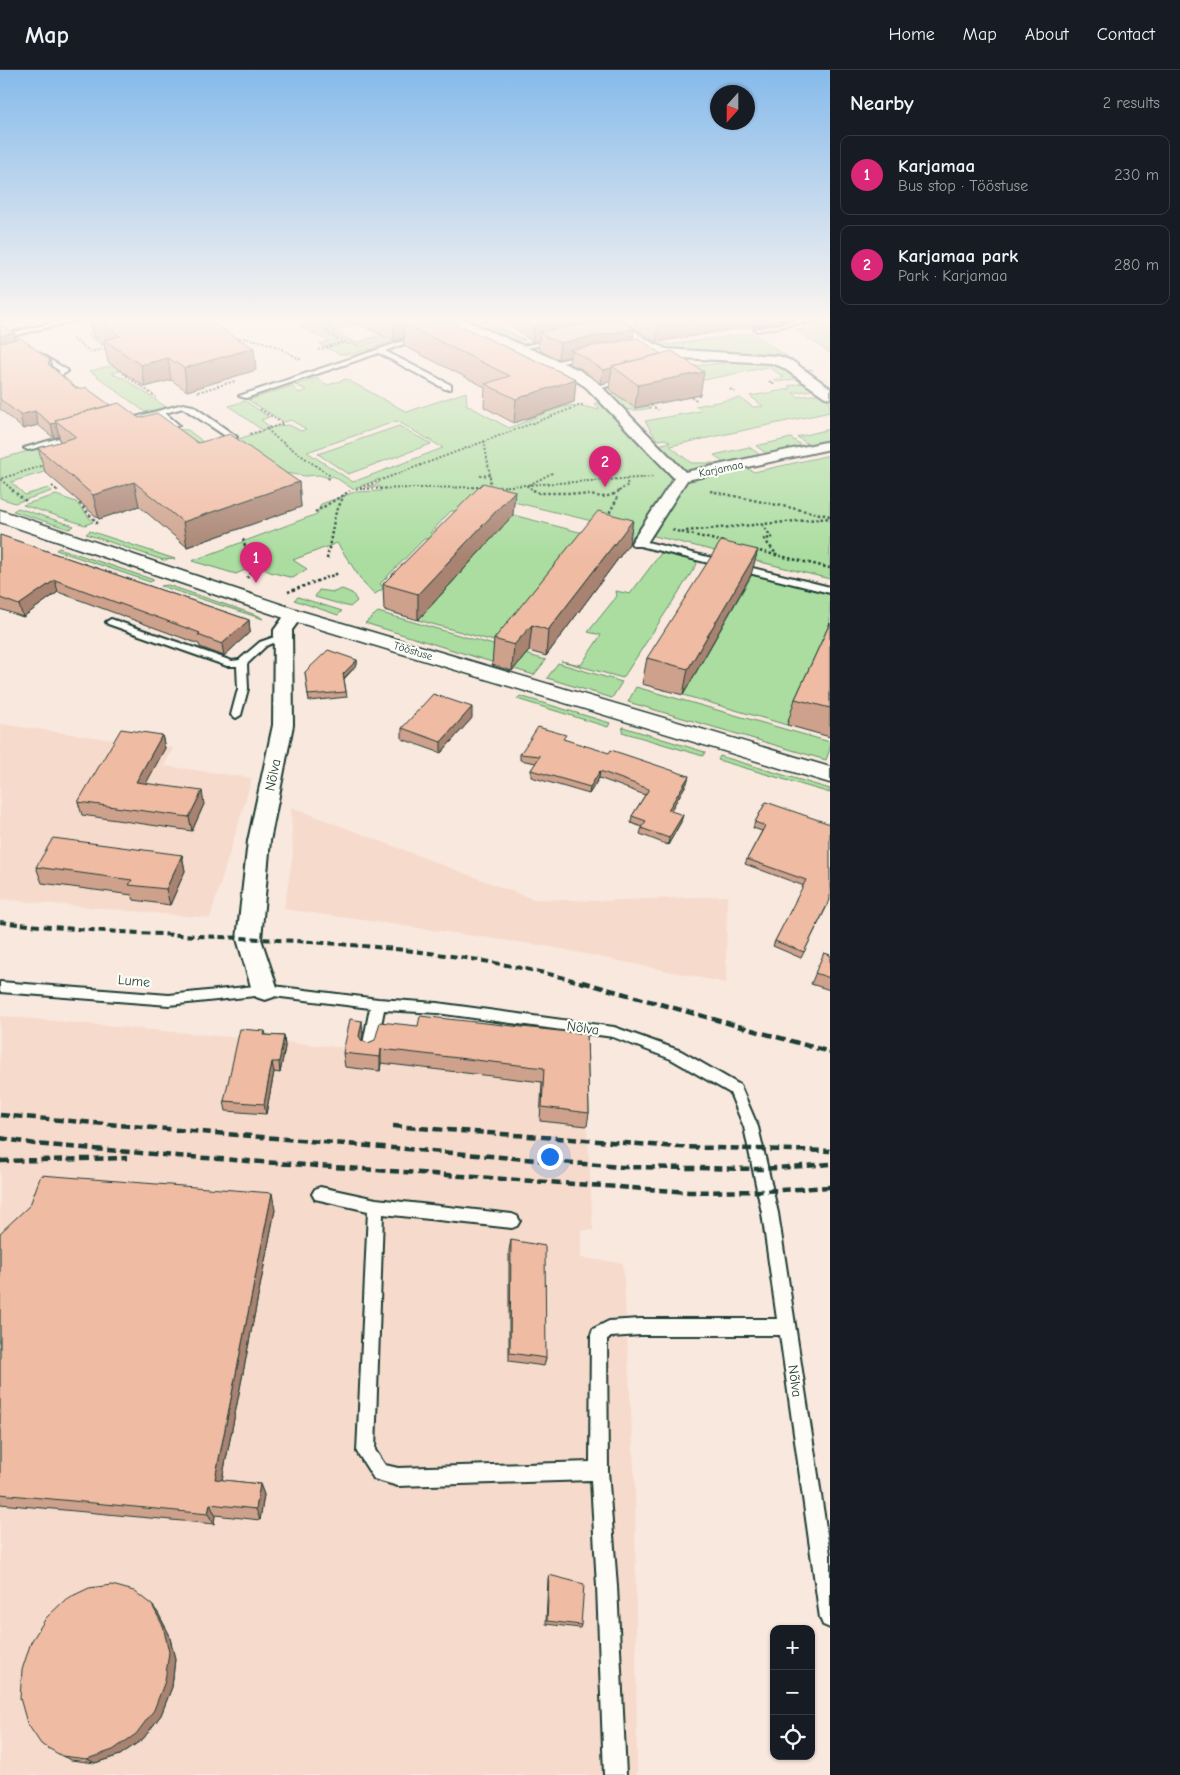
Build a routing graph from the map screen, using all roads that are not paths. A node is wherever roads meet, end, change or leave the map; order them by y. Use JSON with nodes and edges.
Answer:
{"nodes":[{"id":1,"x":607,"y":399,"type":"edge"},
{"id":2,"x":160,"y":412,"type":"junction"},
{"id":3,"x":113,"y":425,"type":"edge"},
{"id":4,"x":175,"y":425,"type":"edge"},
{"id":5,"x":85,"y":432,"type":"edge"},
{"id":6,"x":233,"y":437,"type":"edge"},
{"id":7,"x":830,"y":445,"type":"edge"},
{"id":8,"x":28,"y":448,"type":"dead end"},
{"id":9,"x":680,"y":481,"type":"junction"},
{"id":10,"x":0,"y":516,"type":"edge"},
{"id":11,"x":639,"y":543,"type":"joint"},
{"id":12,"x":830,"y":590,"type":"edge"},
{"id":13,"x":294,"y":615,"type":"junction"},
{"id":14,"x":111,"y":622,"type":"dead end"},
{"id":15,"x":283,"y":638,"type":"junction"},
{"id":16,"x":242,"y":663,"type":"junction"},
{"id":17,"x":236,"y":715,"type":"dead end"},
{"id":18,"x":830,"y":775,"type":"edge"},
{"id":19,"x":0,"y":987,"type":"edge"},
{"id":20,"x":264,"y":990,"type":"junction"},
{"id":21,"x":378,"y":1004,"type":"junction"},
{"id":22,"x":369,"y":1049,"type":"edge"},
{"id":23,"x":320,"y":1194,"type":"dead end"},
{"id":24,"x":376,"y":1206,"type":"junction"},
{"id":25,"x":512,"y":1221,"type":"dead end"},
{"id":26,"x":787,"y":1327,"type":"junction"},
{"id":27,"x":599,"y":1471,"type":"junction"},
{"id":28,"x":830,"y":1618,"type":"edge"},
{"id":29,"x":615,"y":1775,"type":"edge"}],
"edges":[{"from":1,"to":9,"type":"street","name":"Karjamaa"},
{"from":2,"to":3,"type":"lane"},
{"from":2,"to":4,"type":"lane"},
{"from":2,"to":6,"type":"lane"},
{"from":5,"to":8,"type":"lane"},
{"from":7,"to":9,"type":"street","name":"Karjamaa"},
{"from":9,"to":11,"type":"street"},
{"from":10,"to":13,"type":"street","name":"Tööstuse"},
{"from":11,"to":12,"type":"lane"},
{"from":13,"to":15,"type":"street","name":"Nõlva"},
{"from":13,"to":18,"type":"street","name":"Tööstuse"},
{"from":14,"to":16,"type":"lane"},
{"from":15,"to":16,"type":"lane"},
{"from":15,"to":20,"type":"street","name":"Nõlva"},
{"from":16,"to":17,"type":"lane"},
{"from":19,"to":20,"type":"lane","name":"Lume"},
{"from":20,"to":21,"type":"lane","name":"Nõlva"},
{"from":21,"to":22,"type":"lane"},
{"from":21,"to":26,"type":"lane","name":"Nõlva"},
{"from":23,"to":24,"type":"lane"},
{"from":24,"to":25,"type":"lane"},
{"from":24,"to":27,"type":"lane"},
{"from":26,"to":27,"type":"lane"},
{"from":26,"to":28,"type":"lane","name":"Nõlva"},
{"from":27,"to":29,"type":"lane"}]}
